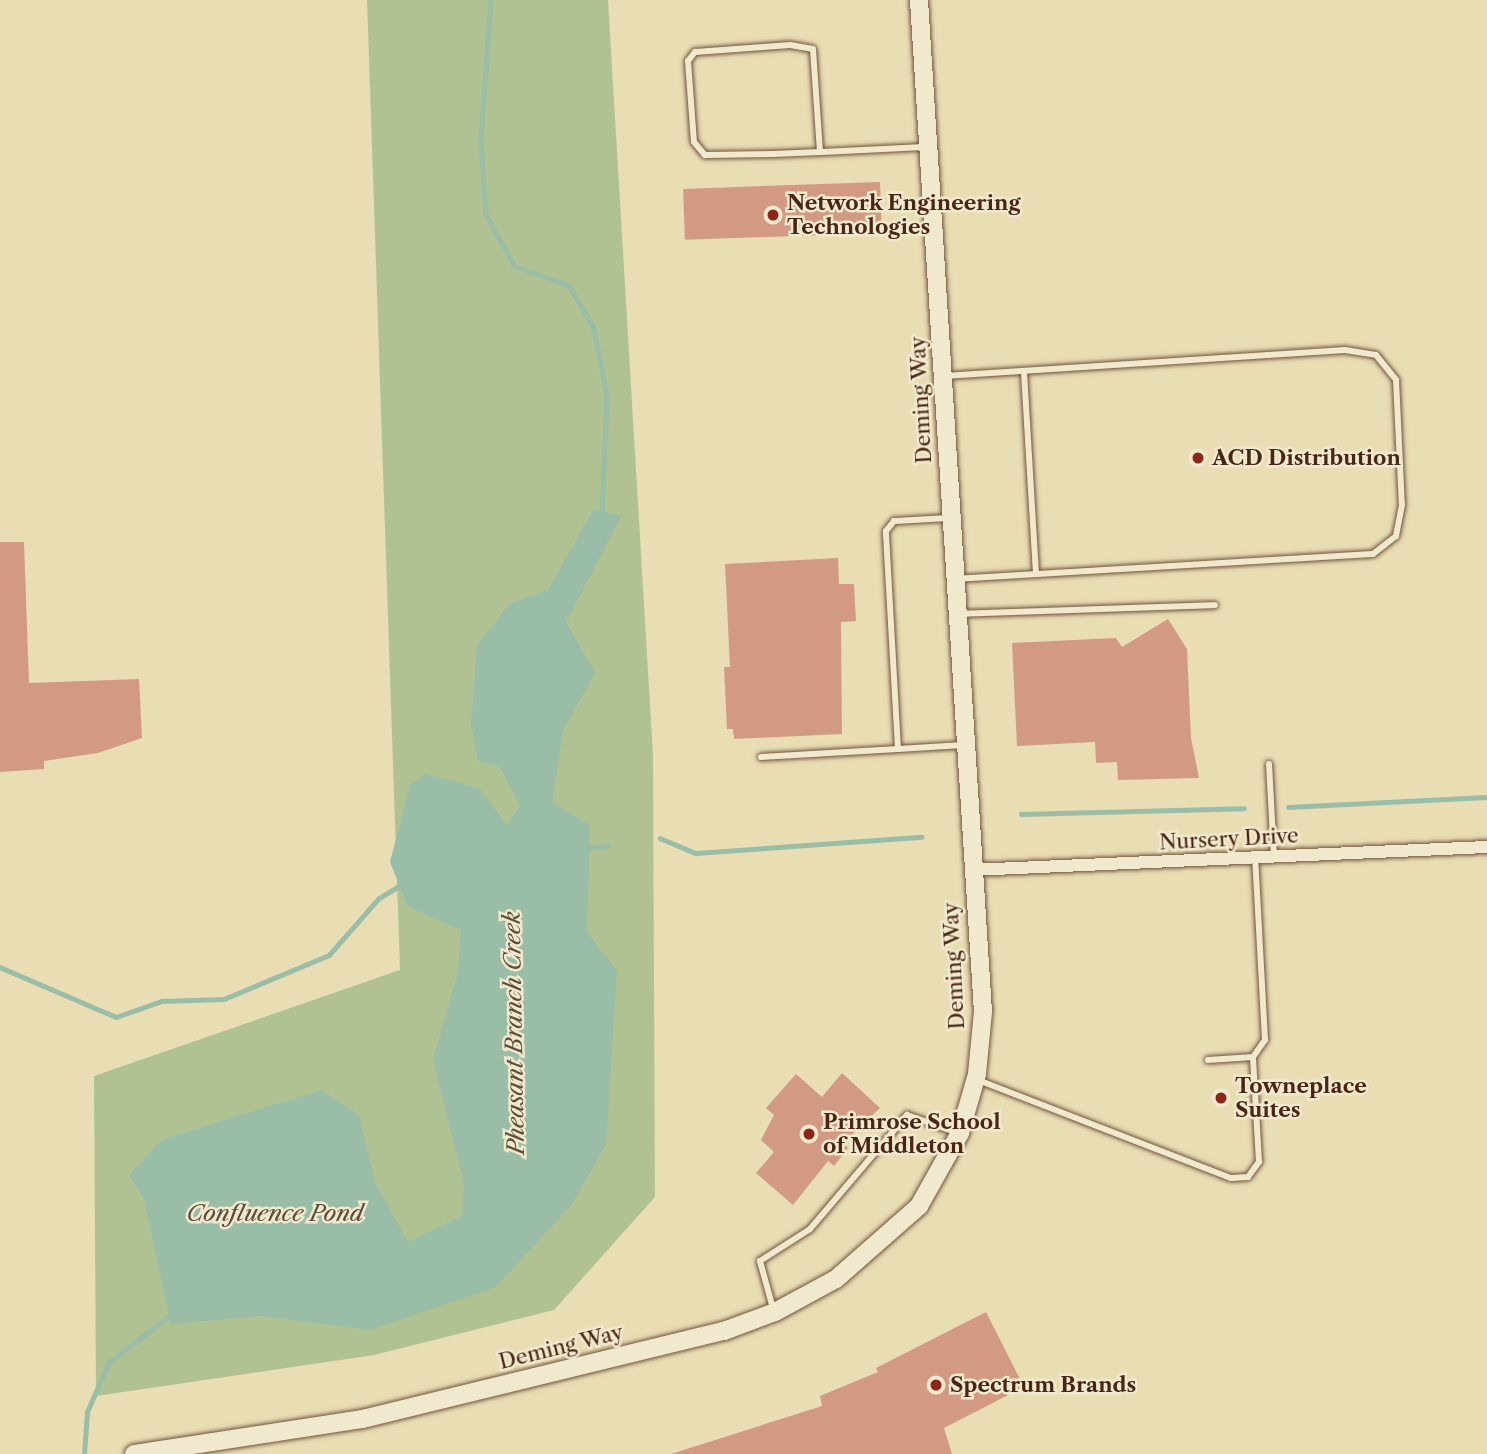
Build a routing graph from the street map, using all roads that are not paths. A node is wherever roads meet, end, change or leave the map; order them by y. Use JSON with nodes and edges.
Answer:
{"nodes":[{"id":1,"x":919,"y":0,"type":"edge"},
{"id":2,"x":928,"y":147,"type":"junction"},
{"id":3,"x":820,"y":152,"type":"junction"},
{"id":4,"x":1024,"y":372,"type":"junction"},
{"id":5,"x":942,"y":376,"type":"junction"},
{"id":6,"x":951,"y":518,"type":"junction"},
{"id":7,"x":1036,"y":574,"type":"junction"},
{"id":8,"x":954,"y":580,"type":"junction"},
{"id":9,"x":1214,"y":606,"type":"dead end"},
{"id":10,"x":957,"y":614,"type":"junction"},
{"id":11,"x":965,"y":745,"type":"junction"},
{"id":12,"x":898,"y":749,"type":"junction"},
{"id":13,"x":761,"y":757,"type":"dead end"},
{"id":14,"x":1269,"y":764,"type":"dead end"},
{"id":15,"x":1487,"y":847,"type":"edge"},
{"id":16,"x":1274,"y":856,"type":"junction"},
{"id":17,"x":1255,"y":857,"type":"junction"},
{"id":18,"x":972,"y":870,"type":"junction"},
{"id":19,"x":1253,"y":1057,"type":"junction"},
{"id":20,"x":1208,"y":1060,"type":"dead end"},
{"id":21,"x":976,"y":1079,"type":"junction"},
{"id":22,"x":960,"y":1133,"type":"junction"},
{"id":23,"x":775,"y":1312,"type":"junction"},
{"id":24,"x":134,"y":1454,"type":"edge"}],
"edges":[{"from":1,"to":2,"type":"street","name":"Deming Way"},
{"from":2,"to":3,"type":"lane"},
{"from":2,"to":5,"type":"street","name":"Deming Way"},
{"from":3,"to":3,"type":"lane"},
{"from":4,"to":5,"type":"lane"},
{"from":4,"to":7,"type":"lane"},
{"from":4,"to":7,"type":"lane"},
{"from":5,"to":6,"type":"street","name":"Deming Way"},
{"from":6,"to":8,"type":"street","name":"Deming Way"},
{"from":6,"to":12,"type":"lane"},
{"from":7,"to":8,"type":"lane"},
{"from":8,"to":10,"type":"street","name":"Deming Way"},
{"from":9,"to":10,"type":"lane"},
{"from":10,"to":11,"type":"street","name":"Deming Way"},
{"from":11,"to":12,"type":"lane"},
{"from":11,"to":18,"type":"street","name":"Deming Way"},
{"from":12,"to":13,"type":"lane"},
{"from":14,"to":16,"type":"lane"},
{"from":15,"to":16,"type":"street","name":"Nursery Drive"},
{"from":16,"to":17,"type":"street","name":"Nursery Drive"},
{"from":17,"to":18,"type":"street","name":"Nursery Drive"},
{"from":17,"to":19,"type":"lane"},
{"from":18,"to":21,"type":"street","name":"Deming Way"},
{"from":19,"to":20,"type":"lane"},
{"from":19,"to":21,"type":"lane"},
{"from":21,"to":22,"type":"street","name":"Deming Way"},
{"from":22,"to":23,"type":"street","name":"Deming Way"},
{"from":22,"to":23,"type":"lane"},
{"from":23,"to":24,"type":"street","name":"Deming Way"}]}
